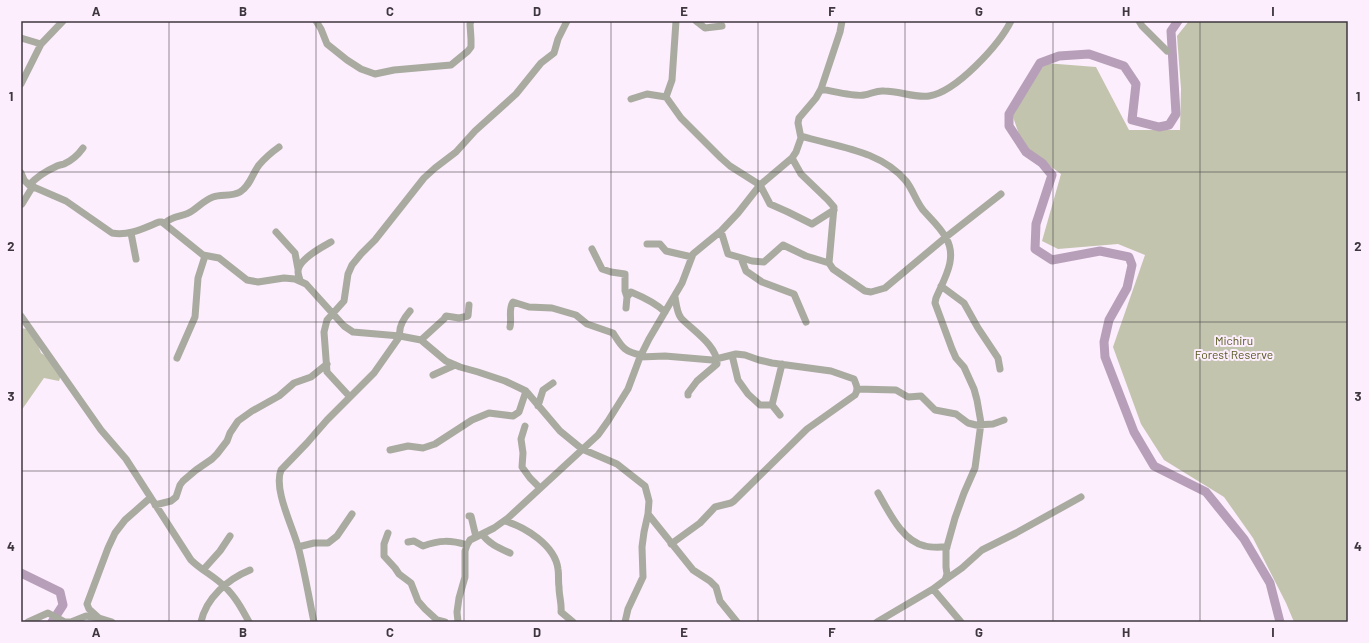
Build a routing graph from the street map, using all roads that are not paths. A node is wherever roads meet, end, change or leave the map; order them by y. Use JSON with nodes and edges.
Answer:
{"nodes":[{"id":1,"x":63,"y":21,"type":"edge"},
{"id":2,"x":316,"y":21,"type":"edge"},
{"id":3,"x":471,"y":21,"type":"edge"},
{"id":4,"x":567,"y":21,"type":"edge"},
{"id":5,"x":676,"y":21,"type":"edge"},
{"id":6,"x":696,"y":21,"type":"edge"},
{"id":7,"x":842,"y":21,"type":"edge"},
{"id":8,"x":1011,"y":21,"type":"edge"},
{"id":9,"x":1139,"y":21,"type":"edge"},
{"id":10,"x":722,"y":26,"type":"dead end"},
{"id":11,"x":21,"y":38,"type":"edge"},
{"id":12,"x":41,"y":44,"type":"junction"},
{"id":13,"x":1167,"y":51,"type":"dead end"},
{"id":14,"x":21,"y":84,"type":"edge"},
{"id":15,"x":821,"y":89,"type":"junction"},
{"id":16,"x":666,"y":97,"type":"junction"},
{"id":17,"x":630,"y":99,"type":"dead end"},
{"id":18,"x":801,"y":136,"type":"junction"},
{"id":19,"x":280,"y":146,"type":"dead end"},
{"id":20,"x":83,"y":148,"type":"dead end"},
{"id":21,"x":792,"y":158,"type":"junction"},
{"id":22,"x":21,"y":173,"type":"edge"},
{"id":23,"x":31,"y":185,"type":"junction"},
{"id":24,"x":760,"y":185,"type":"junction"},
{"id":25,"x":1001,"y":194,"type":"dead end"},
{"id":26,"x":22,"y":204,"type":"dead end"},
{"id":27,"x":834,"y":210,"type":"junction"},
{"id":28,"x":165,"y":223,"type":"junction"},
{"id":29,"x":721,"y":231,"type":"junction"},
{"id":30,"x":276,"y":232,"type":"dead end"},
{"id":31,"x":131,"y":233,"type":"junction"},
{"id":32,"x":946,"y":237,"type":"junction"},
{"id":33,"x":331,"y":242,"type":"dead end"},
{"id":34,"x":647,"y":244,"type":"dead end"},
{"id":35,"x":592,"y":249,"type":"dead end"},
{"id":36,"x":205,"y":256,"type":"junction"},
{"id":37,"x":692,"y":257,"type":"junction"},
{"id":38,"x":741,"y":258,"type":"junction"},
{"id":39,"x":136,"y":259,"type":"dead end"},
{"id":40,"x":829,"y":263,"type":"junction"},
{"id":41,"x":298,"y":269,"type":"junction"},
{"id":42,"x":300,"y":280,"type":"junction"},
{"id":43,"x":941,"y":286,"type":"junction"},
{"id":44,"x":627,"y":297,"type":"junction"},
{"id":45,"x":675,"y":297,"type":"junction"},
{"id":46,"x":469,"y":305,"type":"dead end"},
{"id":47,"x":626,"y":308,"type":"dead end"},
{"id":48,"x":410,"y":311,"type":"dead end"},
{"id":49,"x":665,"y":312,"type":"junction"},
{"id":50,"x":332,"y":313,"type":"junction"},
{"id":51,"x":21,"y":316,"type":"edge"},
{"id":52,"x":806,"y":322,"type":"dead end"},
{"id":53,"x":510,"y":327,"type":"dead end"},
{"id":54,"x":400,"y":336,"type":"junction"},
{"id":55,"x":421,"y":340,"type":"junction"},
{"id":56,"x":732,"y":355,"type":"junction"},
{"id":57,"x":640,"y":356,"type":"junction"},
{"id":58,"x":178,"y":358,"type":"dead end"},
{"id":59,"x":717,"y":359,"type":"junction"},
{"id":60,"x":327,"y":364,"type":"junction"},
{"id":61,"x":782,"y":364,"type":"junction"},
{"id":62,"x":455,"y":365,"type":"junction"},
{"id":63,"x":1000,"y":369,"type":"dead end"},
{"id":64,"x":433,"y":375,"type":"dead end"},
{"id":65,"x":553,"y":383,"type":"dead end"},
{"id":66,"x":857,"y":389,"type":"junction"},
{"id":67,"x":526,"y":391,"type":"junction"},
{"id":68,"x":688,"y":395,"type":"dead end"},
{"id":69,"x":350,"y":397,"type":"junction"},
{"id":70,"x":772,"y":405,"type":"junction"},
{"id":71,"x":538,"y":406,"type":"junction"},
{"id":72,"x":780,"y":415,"type":"dead end"},
{"id":73,"x":1004,"y":420,"type":"dead end"},
{"id":74,"x":980,"y":425,"type":"junction"},
{"id":75,"x":525,"y":426,"type":"dead end"},
{"id":76,"x":582,"y":449,"type":"junction"},
{"id":77,"x":390,"y":450,"type":"dead end"},
{"id":78,"x":540,"y":488,"type":"junction"},
{"id":79,"x":878,"y":493,"type":"dead end"},
{"id":80,"x":1081,"y":497,"type":"dead end"},
{"id":81,"x":150,"y":498,"type":"junction"},
{"id":82,"x":155,"y":505,"type":"junction"},
{"id":83,"x":352,"y":514,"type":"dead end"},
{"id":84,"x":648,"y":514,"type":"junction"},
{"id":85,"x":469,"y":516,"type":"dead end"},
{"id":86,"x":505,"y":520,"type":"junction"},
{"id":87,"x":388,"y":533,"type":"dead end"},
{"id":88,"x":230,"y":536,"type":"dead end"},
{"id":89,"x":479,"y":536,"type":"junction"},
{"id":90,"x":408,"y":542,"type":"dead end"},
{"id":91,"x":671,"y":544,"type":"junction"},
{"id":92,"x":467,"y":545,"type":"junction"},
{"id":93,"x":298,"y":547,"type":"junction"},
{"id":94,"x":947,"y":547,"type":"junction"},
{"id":95,"x":510,"y":553,"type":"dead end"},
{"id":96,"x":203,"y":570,"type":"junction"},
{"id":97,"x":250,"y":570,"type":"dead end"},
{"id":98,"x":945,"y":580,"type":"junction"},
{"id":99,"x":224,"y":586,"type":"junction"},
{"id":100,"x":933,"y":590,"type":"junction"},
{"id":101,"x":98,"y":618,"type":"junction"},
{"id":102,"x":28,"y":622,"type":"edge"},
{"id":103,"x":112,"y":622,"type":"edge"},
{"id":104,"x":201,"y":622,"type":"edge"},
{"id":105,"x":249,"y":622,"type":"edge"},
{"id":106,"x":314,"y":622,"type":"edge"},
{"id":107,"x":444,"y":622,"type":"edge"},
{"id":108,"x":458,"y":622,"type":"edge"},
{"id":109,"x":573,"y":622,"type":"edge"},
{"id":110,"x":625,"y":622,"type":"edge"},
{"id":111,"x":737,"y":622,"type":"edge"},
{"id":112,"x":877,"y":622,"type":"edge"},
{"id":113,"x":961,"y":622,"type":"edge"}],
"edges":[{"from":1,"to":12,"type":"street"},
{"from":2,"to":3,"type":"street"},
{"from":4,"to":50,"type":"street"},
{"from":5,"to":16,"type":"street"},
{"from":6,"to":10,"type":"street"},
{"from":7,"to":15,"type":"street"},
{"from":8,"to":15,"type":"street"},
{"from":9,"to":13,"type":"street"},
{"from":11,"to":12,"type":"street"},
{"from":12,"to":14,"type":"street"},
{"from":15,"to":18,"type":"street"},
{"from":16,"to":17,"type":"street"},
{"from":16,"to":24,"type":"street"},
{"from":18,"to":21,"type":"street"},
{"from":18,"to":32,"type":"street"},
{"from":19,"to":28,"type":"street"},
{"from":20,"to":23,"type":"street"},
{"from":21,"to":24,"type":"street"},
{"from":21,"to":27,"type":"street"},
{"from":22,"to":23,"type":"street"},
{"from":23,"to":26,"type":"street"},
{"from":23,"to":31,"type":"street"},
{"from":24,"to":27,"type":"street"},
{"from":24,"to":29,"type":"street"},
{"from":25,"to":32,"type":"street"},
{"from":27,"to":40,"type":"street"},
{"from":28,"to":31,"type":"street"},
{"from":28,"to":36,"type":"street"},
{"from":29,"to":37,"type":"street"},
{"from":29,"to":38,"type":"street"},
{"from":30,"to":41,"type":"street"},
{"from":31,"to":39,"type":"street"},
{"from":32,"to":40,"type":"street"},
{"from":32,"to":43,"type":"street"},
{"from":33,"to":41,"type":"street"},
{"from":34,"to":37,"type":"street"},
{"from":35,"to":44,"type":"street"},
{"from":36,"to":42,"type":"street"},
{"from":36,"to":58,"type":"street"},
{"from":37,"to":45,"type":"street"},
{"from":38,"to":40,"type":"street"},
{"from":38,"to":52,"type":"street"},
{"from":41,"to":42,"type":"street"},
{"from":42,"to":50,"type":"street"},
{"from":43,"to":63,"type":"street"},
{"from":43,"to":74,"type":"street"},
{"from":44,"to":47,"type":"street"},
{"from":44,"to":49,"type":"street"},
{"from":45,"to":49,"type":"street"},
{"from":45,"to":59,"type":"street"},
{"from":46,"to":55,"type":"street"},
{"from":48,"to":54,"type":"street"},
{"from":49,"to":57,"type":"street"},
{"from":50,"to":54,"type":"street"},
{"from":50,"to":60,"type":"street"},
{"from":51,"to":81,"type":"street"},
{"from":53,"to":57,"type":"street"},
{"from":54,"to":55,"type":"street"},
{"from":54,"to":69,"type":"street"},
{"from":55,"to":62,"type":"street"},
{"from":56,"to":59,"type":"street"},
{"from":56,"to":61,"type":"street"},
{"from":56,"to":70,"type":"street"},
{"from":57,"to":59,"type":"street"},
{"from":57,"to":76,"type":"street"},
{"from":59,"to":68,"type":"street"},
{"from":60,"to":69,"type":"street"},
{"from":60,"to":82,"type":"street"},
{"from":61,"to":66,"type":"street"},
{"from":61,"to":70,"type":"street"},
{"from":62,"to":64,"type":"street"},
{"from":62,"to":67,"type":"street"},
{"from":65,"to":71,"type":"street"},
{"from":66,"to":74,"type":"street"},
{"from":66,"to":91,"type":"street"},
{"from":67,"to":71,"type":"street"},
{"from":67,"to":77,"type":"street"},
{"from":69,"to":93,"type":"street"},
{"from":70,"to":72,"type":"street"},
{"from":71,"to":76,"type":"street"},
{"from":73,"to":74,"type":"street"},
{"from":74,"to":94,"type":"street"},
{"from":75,"to":78,"type":"street"},
{"from":76,"to":78,"type":"street"},
{"from":76,"to":84,"type":"street"},
{"from":78,"to":86,"type":"street"},
{"from":79,"to":94,"type":"street"},
{"from":80,"to":98,"type":"street"},
{"from":81,"to":82,"type":"street"},
{"from":81,"to":101,"type":"street"},
{"from":82,"to":96,"type":"street"},
{"from":83,"to":93,"type":"street"},
{"from":84,"to":91,"type":"street"},
{"from":84,"to":110,"type":"street"},
{"from":85,"to":89,"type":"street"},
{"from":86,"to":89,"type":"street"},
{"from":86,"to":109,"type":"street"},
{"from":87,"to":107,"type":"street"},
{"from":88,"to":96,"type":"street"},
{"from":89,"to":92,"type":"street"},
{"from":89,"to":95,"type":"street"},
{"from":90,"to":92,"type":"street"},
{"from":91,"to":111,"type":"street"},
{"from":92,"to":108,"type":"street"},
{"from":93,"to":106,"type":"street"},
{"from":94,"to":98,"type":"street"},
{"from":96,"to":99,"type":"street"},
{"from":97,"to":99,"type":"street"},
{"from":98,"to":100,"type":"street"},
{"from":99,"to":104,"type":"street"},
{"from":99,"to":105,"type":"street"},
{"from":100,"to":112,"type":"street"},
{"from":100,"to":113,"type":"street"},
{"from":101,"to":102,"type":"street"},
{"from":101,"to":103,"type":"street"}]}
